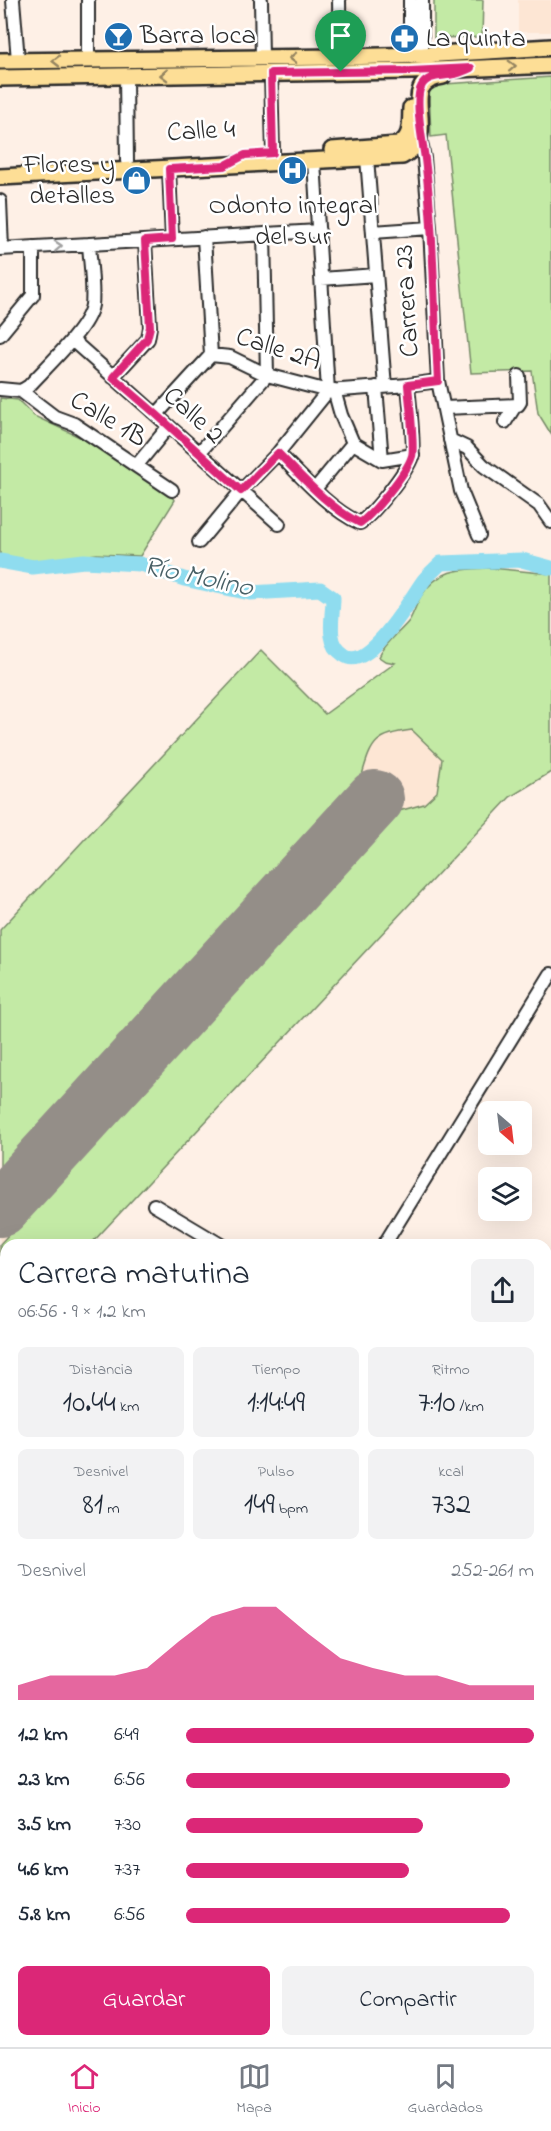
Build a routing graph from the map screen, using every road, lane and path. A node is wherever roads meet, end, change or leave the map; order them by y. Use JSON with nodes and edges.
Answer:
{"nodes":[{"id":1,"x":88,"y":0,"type":"edge"},
{"id":2,"x":261,"y":0,"type":"edge"},
{"id":3,"x":339,"y":0,"type":"edge"},
{"id":4,"x":410,"y":0,"type":"edge"},
{"id":5,"x":422,"y":0,"type":"edge"},
{"id":6,"x":8,"y":1,"type":"edge"},
{"id":7,"x":551,"y":47,"type":"edge"},
{"id":8,"x":414,"y":55,"type":"junction"},
{"id":9,"x":340,"y":57,"type":"junction"},
{"id":10,"x":262,"y":58,"type":"junction"},
{"id":11,"x":226,"y":59,"type":"junction"},
{"id":12,"x":18,"y":60,"type":"junction"},
{"id":13,"x":0,"y":61,"type":"edge"},
{"id":14,"x":88,"y":61,"type":"junction"},
{"id":15,"x":551,"y":64,"type":"edge"},
{"id":16,"x":471,"y":68,"type":"junction"},
{"id":17,"x":411,"y":71,"type":"junction"},
{"id":18,"x":271,"y":73,"type":"junction"},
{"id":19,"x":191,"y":75,"type":"junction"},
{"id":20,"x":126,"y":76,"type":"junction"},
{"id":21,"x":0,"y":78,"type":"edge"},
{"id":22,"x":420,"y":137,"type":"junction"},
{"id":23,"x":403,"y":149,"type":"junction"},
{"id":24,"x":273,"y":153,"type":"junction"},
{"id":25,"x":245,"y":155,"type":"junction"},
{"id":26,"x":368,"y":158,"type":"junction"},
{"id":27,"x":424,"y":158,"type":"junction"},
{"id":28,"x":127,"y":161,"type":"junction"},
{"id":29,"x":314,"y":161,"type":"junction"},
{"id":30,"x":224,"y":166,"type":"junction"},
{"id":31,"x":0,"y":168,"type":"edge"},
{"id":32,"x":169,"y":169,"type":"junction"},
{"id":33,"x":0,"y":177,"type":"edge"},
{"id":34,"x":0,"y":201,"type":"edge"},
{"id":35,"x":430,"y":228,"type":"junction"},
{"id":36,"x":319,"y":231,"type":"junction"},
{"id":37,"x":373,"y":232,"type":"junction"},
{"id":38,"x":264,"y":234,"type":"junction"},
{"id":39,"x":204,"y":237,"type":"junction"},
{"id":40,"x":172,"y":239,"type":"junction"},
{"id":41,"x":145,"y":241,"type":"junction"},
{"id":42,"x":89,"y":244,"type":"junction"},
{"id":43,"x":33,"y":247,"type":"junction"},
{"id":44,"x":1,"y":249,"type":"edge"},
{"id":45,"x":376,"y":274,"type":"junction"},
{"id":46,"x":321,"y":279,"type":"junction"},
{"id":47,"x":0,"y":335,"type":"edge"},
{"id":48,"x":72,"y":340,"type":"junction"},
{"id":49,"x":211,"y":355,"type":"junction"},
{"id":50,"x":267,"y":375,"type":"junction"},
{"id":51,"x":519,"y":376,"type":"dead end"},
{"id":52,"x":113,"y":377,"type":"junction"},
{"id":53,"x":438,"y":381,"type":"junction"},
{"id":54,"x":408,"y":385,"type":"junction"},
{"id":55,"x":380,"y":387,"type":"junction"},
{"id":56,"x":0,"y":389,"type":"edge"},
{"id":57,"x":331,"y":390,"type":"junction"},
{"id":58,"x":21,"y":391,"type":"junction"},
{"id":59,"x":515,"y":406,"type":"junction"},
{"id":60,"x":444,"y":408,"type":"junction"},
{"id":61,"x":156,"y":414,"type":"junction"},
{"id":62,"x":505,"y":422,"type":"dead end"},
{"id":63,"x":169,"y":426,"type":"junction"},
{"id":64,"x":450,"y":440,"type":"junction"},
{"id":65,"x":353,"y":443,"type":"junction"},
{"id":66,"x":199,"y":453,"type":"junction"},
{"id":67,"x":278,"y":453,"type":"junction"},
{"id":68,"x":413,"y":455,"type":"junction"},
{"id":69,"x":382,"y":460,"type":"junction"},
{"id":70,"x":137,"y":465,"type":"junction"},
{"id":71,"x":315,"y":489,"type":"junction"},
{"id":72,"x":172,"y":490,"type":"dead end"},
{"id":73,"x":241,"y":491,"type":"junction"},
{"id":74,"x":551,"y":522,"type":"edge"},
{"id":75,"x":279,"y":524,"type":"dead end"},
{"id":76,"x":478,"y":535,"type":"dead end"},
{"id":77,"x":199,"y":542,"type":"dead end"},
{"id":78,"x":551,"y":974,"type":"edge"},
{"id":79,"x":154,"y":1205,"type":"dead end"},
{"id":80,"x":211,"y":1239,"type":"edge"},
{"id":81,"x":388,"y":1239,"type":"edge"}],
"edges":[{"from":1,"to":14,"type":"street"},
{"from":2,"to":10,"type":"street"},
{"from":3,"to":9,"type":"street"},
{"from":4,"to":8,"type":"street"},
{"from":5,"to":8,"type":"street"},
{"from":6,"to":12,"type":"street"},
{"from":7,"to":8,"type":"main road"},
{"from":8,"to":9,"type":"main road"},
{"from":8,"to":17,"type":"main road"},
{"from":9,"to":10,"type":"main road","one_way":true},
{"from":10,"to":11,"type":"main road"},
{"from":11,"to":14,"type":"main road"},
{"from":11,"to":19,"type":"main road"},
{"from":12,"to":13,"type":"main road"},
{"from":14,"to":12,"type":"main road","one_way":true},
{"from":16,"to":15,"type":"main road","one_way":true},
{"from":16,"to":17,"type":"main road"},
{"from":16,"to":22,"type":"main road","name":"Carrera 23"},
{"from":17,"to":18,"type":"main road"},
{"from":17,"to":23,"type":"main road"},
{"from":18,"to":19,"type":"main road"},
{"from":18,"to":24,"type":"street"},
{"from":19,"to":20,"type":"main road","one_way":true},
{"from":20,"to":21,"type":"main road"},
{"from":20,"to":28,"type":"street"},
{"from":22,"to":23,"type":"main road"},
{"from":22,"to":27,"type":"street","name":"Carrera 23"},
{"from":23,"to":24,"type":"main road","name":"Calle 4"},
{"from":23,"to":26,"type":"main road","name":"Calle 4"},
{"from":23,"to":27,"type":"street"},
{"from":24,"to":25,"type":"main road","name":"Calle 4"},
{"from":25,"to":28,"type":"main road","name":"Calle 4"},
{"from":25,"to":30,"type":"main road"},
{"from":26,"to":29,"type":"main road","name":"Calle 4"},
{"from":26,"to":37,"type":"street"},
{"from":27,"to":35,"type":"street","name":"Carrera 23"},
{"from":28,"to":31,"type":"main road","name":"Calle 4"},
{"from":29,"to":30,"type":"main road","name":"Calle 4"},
{"from":29,"to":36,"type":"street"},
{"from":30,"to":32,"type":"main road","name":"Calle 4"},
{"from":32,"to":33,"type":"main road","name":"Calle 4"},
{"from":32,"to":40,"type":"street"},
{"from":34,"to":44,"type":"street"},
{"from":35,"to":37,"type":"street"},
{"from":35,"to":53,"type":"street","name":"Carrera 23"},
{"from":36,"to":38,"type":"street"},
{"from":36,"to":46,"type":"street"},
{"from":37,"to":45,"type":"street"},
{"from":38,"to":39,"type":"street"},
{"from":38,"to":50,"type":"street"},
{"from":39,"to":40,"type":"street"},
{"from":39,"to":49,"type":"street"},
{"from":40,"to":41,"type":"street"},
{"from":41,"to":42,"type":"street"},
{"from":41,"to":52,"type":"street"},
{"from":43,"to":42,"type":"street","one_way":true},
{"from":42,"to":48,"type":"street"},
{"from":43,"to":44,"type":"street"},
{"from":43,"to":47,"type":"street"},
{"from":45,"to":46,"type":"street"},
{"from":45,"to":55,"type":"street"},
{"from":46,"to":57,"type":"street"},
{"from":48,"to":52,"type":"street","name":"Calle 2"},
{"from":48,"to":58,"type":"street"},
{"from":49,"to":50,"type":"street","name":"Calle 2A"},
{"from":49,"to":61,"type":"street"},
{"from":50,"to":57,"type":"street","name":"Calle 2A"},
{"from":50,"to":66,"type":"street"},
{"from":51,"to":59,"type":"street"},
{"from":52,"to":61,"type":"street","name":"Calle 2"},
{"from":53,"to":54,"type":"street","name":"Calle 2A"},
{"from":53,"to":60,"type":"street","name":"Carrera 23"},
{"from":54,"to":55,"type":"street","name":"Calle 2A"},
{"from":54,"to":68,"type":"street"},
{"from":55,"to":57,"type":"street","name":"Calle 2A"},
{"from":55,"to":69,"type":"street"},
{"from":56,"to":58,"type":"street"},
{"from":57,"to":65,"type":"street"},
{"from":57,"to":67,"type":"street"},
{"from":58,"to":70,"type":"street","name":"Calle 1B"},
{"from":59,"to":60,"type":"street"},
{"from":59,"to":62,"type":"street"},
{"from":60,"to":64,"type":"street","name":"Carrera 23"},
{"from":61,"to":63,"type":"street","name":"Calle 2"},
{"from":63,"to":66,"type":"street","name":"Calle 2"},
{"from":63,"to":70,"type":"street"},
{"from":64,"to":74,"type":"street"},
{"from":64,"to":76,"type":"street","name":"Carrera 23"},
{"from":65,"to":69,"type":"street"},
{"from":65,"to":71,"type":"street"},
{"from":66,"to":73,"type":"street","name":"Calle 2"},
{"from":67,"to":71,"type":"street"},
{"from":67,"to":73,"type":"street"},
{"from":68,"to":69,"type":"street"},
{"from":68,"to":71,"type":"street"},
{"from":70,"to":72,"type":"street","name":"Calle 1B"},
{"from":73,"to":75,"type":"street","name":"Calle 2"},
{"from":73,"to":77,"type":"street"},
{"from":78,"to":81,"type":"street"},
{"from":79,"to":80,"type":"street"}]}
